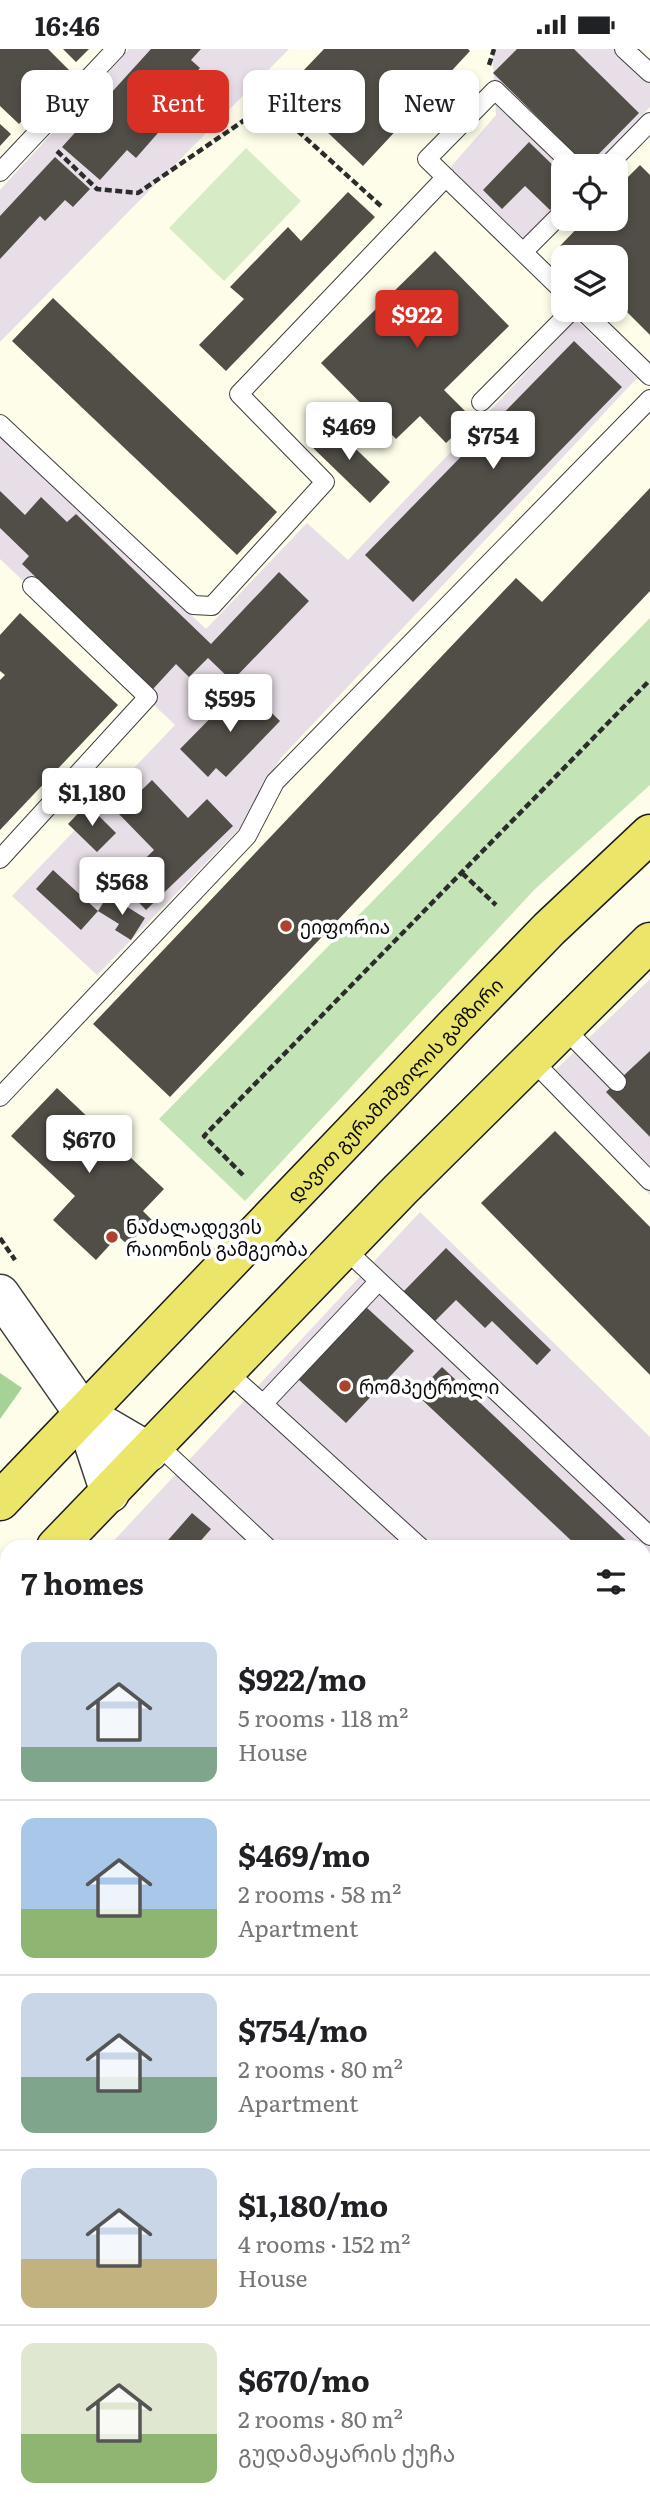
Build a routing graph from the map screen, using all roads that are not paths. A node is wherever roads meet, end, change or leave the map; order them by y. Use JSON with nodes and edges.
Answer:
{"nodes":[{"id":1,"x":116,"y":49,"type":"edge"},
{"id":2,"x":624,"y":49,"type":"edge"},
{"id":3,"x":650,"y":72,"type":"edge"},
{"id":4,"x":650,"y":122,"type":"edge"},
{"id":5,"x":562,"y":154,"type":"edge"},
{"id":6,"x":619,"y":154,"type":"edge"},
{"id":7,"x":0,"y":172,"type":"edge"},
{"id":8,"x":446,"y":177,"type":"junction"},
{"id":9,"x":551,"y":224,"type":"edge"},
{"id":10,"x":523,"y":252,"type":"junction"},
{"id":11,"x":551,"y":279,"type":"edge"},
{"id":12,"x":560,"y":322,"type":"edge"},
{"id":13,"x":594,"y":322,"type":"edge"},
{"id":14,"x":650,"y":376,"type":"edge"},
{"id":15,"x":650,"y":399,"type":"edge"},
{"id":16,"x":481,"y":403,"type":"dead end"},
{"id":17,"x":0,"y":424,"type":"edge"},
{"id":18,"x":32,"y":586,"type":"dead end"},
{"id":19,"x":650,"y":834,"type":"edge"},
{"id":20,"x":0,"y":859,"type":"edge"},
{"id":21,"x":650,"y":942,"type":"edge"},
{"id":22,"x":564,"y":1028,"type":"junction"},
{"id":23,"x":532,"y":1060,"type":"junction"},
{"id":24,"x":617,"y":1082,"type":"dead end"},
{"id":25,"x":0,"y":1097,"type":"edge"},
{"id":26,"x":650,"y":1181,"type":"edge"},
{"id":27,"x":344,"y":1248,"type":"junction"},
{"id":28,"x":378,"y":1282,"type":"junction"},
{"id":29,"x":0,"y":1294,"type":"edge"},
{"id":30,"x":226,"y":1371,"type":"junction"},
{"id":31,"x":263,"y":1403,"type":"junction"},
{"id":32,"x":84,"y":1414,"type":"junction"},
{"id":33,"x":153,"y":1448,"type":"junction"},
{"id":34,"x":110,"y":1493,"type":"junction"},
{"id":35,"x":0,"y":1501,"type":"edge"},
{"id":36,"x":650,"y":1536,"type":"edge"},
{"id":37,"x":63,"y":1540,"type":"edge"},
{"id":38,"x":259,"y":1540,"type":"edge"},
{"id":39,"x":411,"y":1540,"type":"edge"}],
"edges":[{"from":1,"to":7,"type":"lane"},
{"from":2,"to":3,"type":"lane"},
{"from":4,"to":6,"type":"lane"},
{"from":5,"to":8,"type":"lane"},
{"from":8,"to":10,"type":"lane"},
{"from":8,"to":17,"type":"lane"},
{"from":9,"to":10,"type":"lane"},
{"from":10,"to":11,"type":"lane"},
{"from":12,"to":16,"type":"lane"},
{"from":13,"to":14,"type":"lane"},
{"from":15,"to":25,"type":"lane"},
{"from":18,"to":20,"type":"lane"},
{"from":19,"to":32,"type":"main road","name":"დავით გურამიშვილის გამზირი"},
{"from":21,"to":22,"type":"main road"},
{"from":22,"to":23,"type":"main road"},
{"from":22,"to":24,"type":"lane"},
{"from":23,"to":26,"type":"lane"},
{"from":23,"to":27,"type":"main road"},
{"from":27,"to":28,"type":"lane"},
{"from":27,"to":30,"type":"main road"},
{"from":28,"to":31,"type":"lane"},
{"from":28,"to":36,"type":"lane"},
{"from":29,"to":32,"type":"street"},
{"from":30,"to":31,"type":"lane"},
{"from":30,"to":33,"type":"main road"},
{"from":31,"to":39,"type":"lane"},
{"from":32,"to":33,"type":"street"},
{"from":32,"to":34,"type":"street"},
{"from":32,"to":35,"type":"main road","name":"დავით გურამიშვილის გამზირი"},
{"from":33,"to":34,"type":"main road"},
{"from":33,"to":38,"type":"lane"},
{"from":34,"to":37,"type":"main road"}]}
